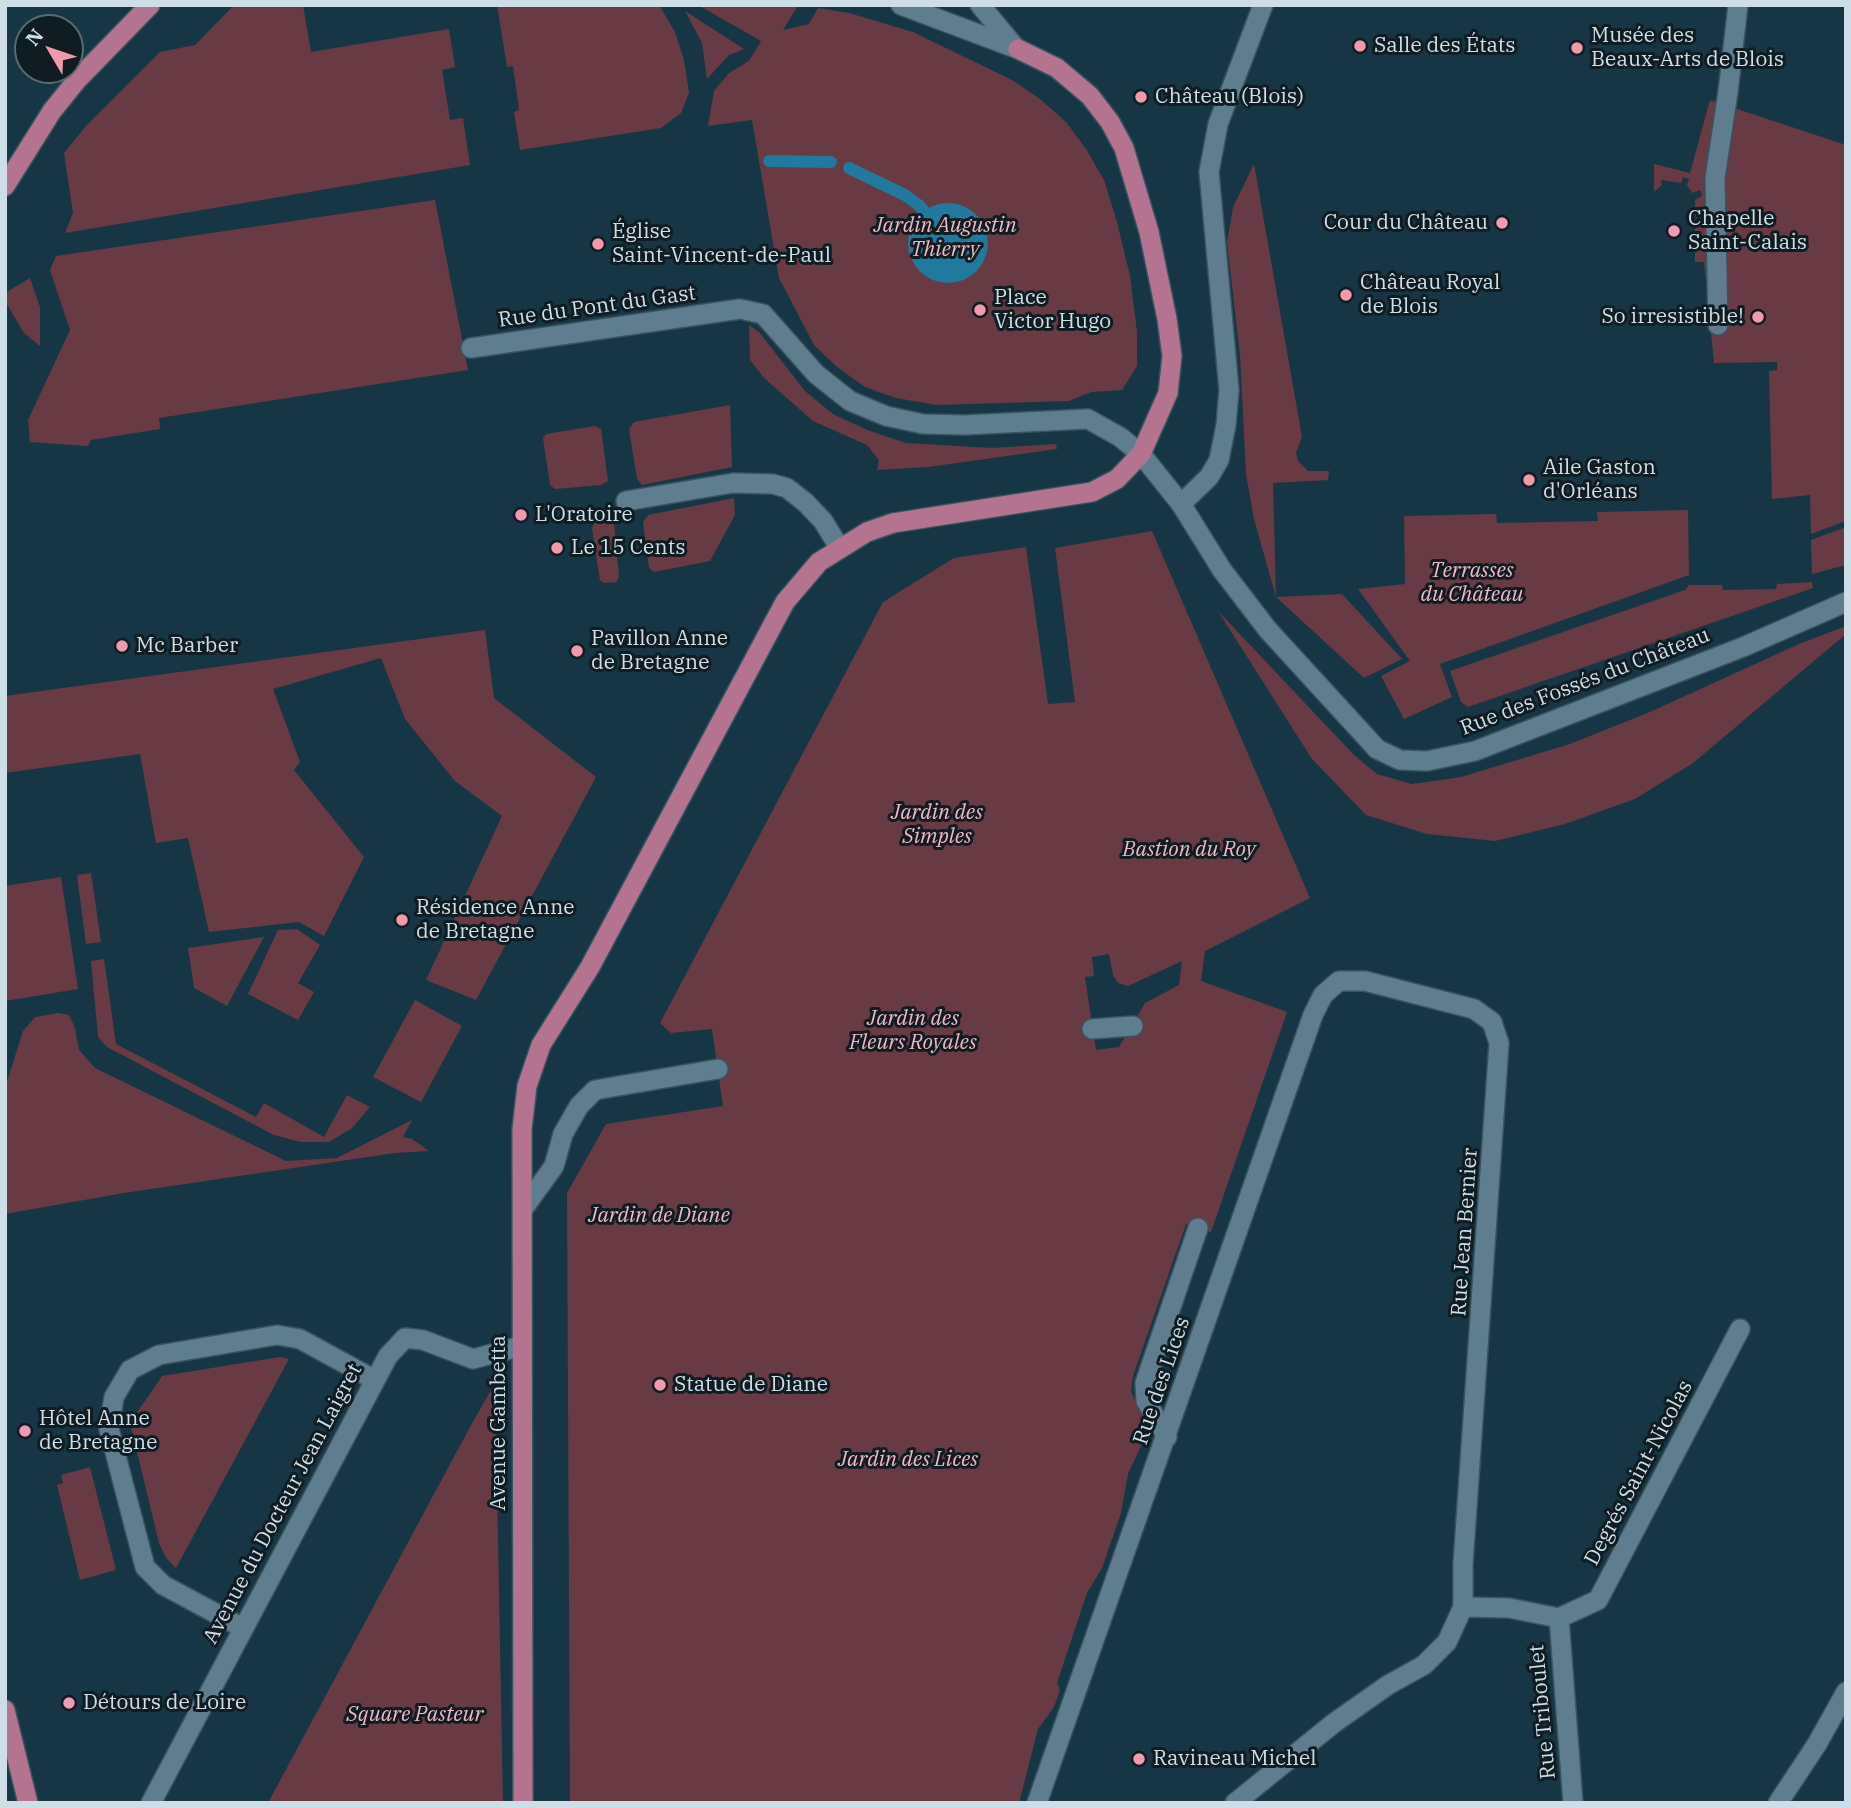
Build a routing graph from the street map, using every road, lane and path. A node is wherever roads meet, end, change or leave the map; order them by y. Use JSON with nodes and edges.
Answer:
{"nodes":[{"id":1,"x":150,"y":5,"type":"edge"},
{"id":2,"x":901,"y":5,"type":"edge"},
{"id":3,"x":979,"y":5,"type":"edge"},
{"id":4,"x":1263,"y":5,"type":"edge"},
{"id":5,"x":1738,"y":5,"type":"edge"},
{"id":6,"x":1018,"y":49,"type":"junction"},
{"id":7,"x":5,"y":186,"type":"edge"},
{"id":8,"x":1718,"y":325,"type":"dead end"},
{"id":9,"x":471,"y":348,"type":"dead end"},
{"id":10,"x":1140,"y":454,"type":"junction"},
{"id":11,"x":626,"y":501,"type":"dead end"},
{"id":12,"x":1181,"y":504,"type":"junction"},
{"id":13,"x":839,"y":547,"type":"junction"},
{"id":14,"x":1846,"y":602,"type":"edge"},
{"id":15,"x":1339,"y":981,"type":"joint"},
{"id":16,"x":1133,"y":1026,"type":"dead end"},
{"id":17,"x":1092,"y":1029,"type":"dead end"},
{"id":18,"x":718,"y":1069,"type":"dead end"},
{"id":19,"x":523,"y":1209,"type":"junction"},
{"id":20,"x":1198,"y":1228,"type":"dead end"},
{"id":21,"x":1740,"y":1329,"type":"dead end"},
{"id":22,"x":521,"y":1346,"type":"junction"},
{"id":23,"x":374,"y":1380,"type":"junction"},
{"id":24,"x":1167,"y":1437,"type":"junction"},
{"id":25,"x":1463,"y":1607,"type":"junction"},
{"id":26,"x":1559,"y":1618,"type":"junction"},
{"id":27,"x":243,"y":1628,"type":"junction"},
{"id":28,"x":1846,"y":1692,"type":"edge"},
{"id":29,"x":5,"y":1710,"type":"edge"},
{"id":30,"x":28,"y":1803,"type":"edge"},
{"id":31,"x":151,"y":1803,"type":"edge"},
{"id":32,"x":523,"y":1803,"type":"edge"},
{"id":33,"x":1037,"y":1803,"type":"edge"},
{"id":34,"x":1235,"y":1803,"type":"edge"},
{"id":35,"x":1573,"y":1803,"type":"edge"},
{"id":36,"x":1778,"y":1803,"type":"edge"}],
"edges":[{"from":1,"to":7,"type":"main road"},
{"from":2,"to":6,"type":"street"},
{"from":3,"to":6,"type":"street"},
{"from":4,"to":12,"type":"street"},
{"from":5,"to":8,"type":"street"},
{"from":6,"to":10,"type":"main road","name":"Avenue Gambetta"},
{"from":9,"to":10,"type":"street","name":"Rue du Pont du Gast"},
{"from":10,"to":12,"type":"street","name":"Rue des Fossés du Château"},
{"from":10,"to":13,"type":"main road","name":"Avenue Gambetta"},
{"from":11,"to":13,"type":"street"},
{"from":12,"to":14,"type":"street","name":"Rue des Fossés du Château"},
{"from":13,"to":19,"type":"main road","name":"Avenue Gambetta"},
{"from":15,"to":24,"type":"street","name":"Rue des Lices"},
{"from":15,"to":25,"type":"street","name":"Rue Jean Bernier"},
{"from":16,"to":17,"type":"street"},
{"from":18,"to":19,"type":"street"},
{"from":19,"to":22,"type":"main road","name":"Avenue Gambetta"},
{"from":20,"to":24,"type":"street"},
{"from":21,"to":26,"type":"street","name":"Degrés Saint-Nicolas"},
{"from":22,"to":23,"type":"street","name":"Avenue du Docteur Jean Laigret"},
{"from":22,"to":32,"type":"main road","name":"Avenue Gambetta"},
{"from":23,"to":27,"type":"street","name":"Avenue du Docteur Jean Laigret"},
{"from":23,"to":27,"type":"street"},
{"from":24,"to":33,"type":"street","name":"Rue des Lices"},
{"from":25,"to":26,"type":"street"},
{"from":25,"to":34,"type":"street"},
{"from":26,"to":35,"type":"street","name":"Rue Triboulet"},
{"from":27,"to":31,"type":"street","name":"Avenue du Docteur Jean Laigret"},
{"from":28,"to":36,"type":"street"},
{"from":29,"to":30,"type":"main road"}]}
